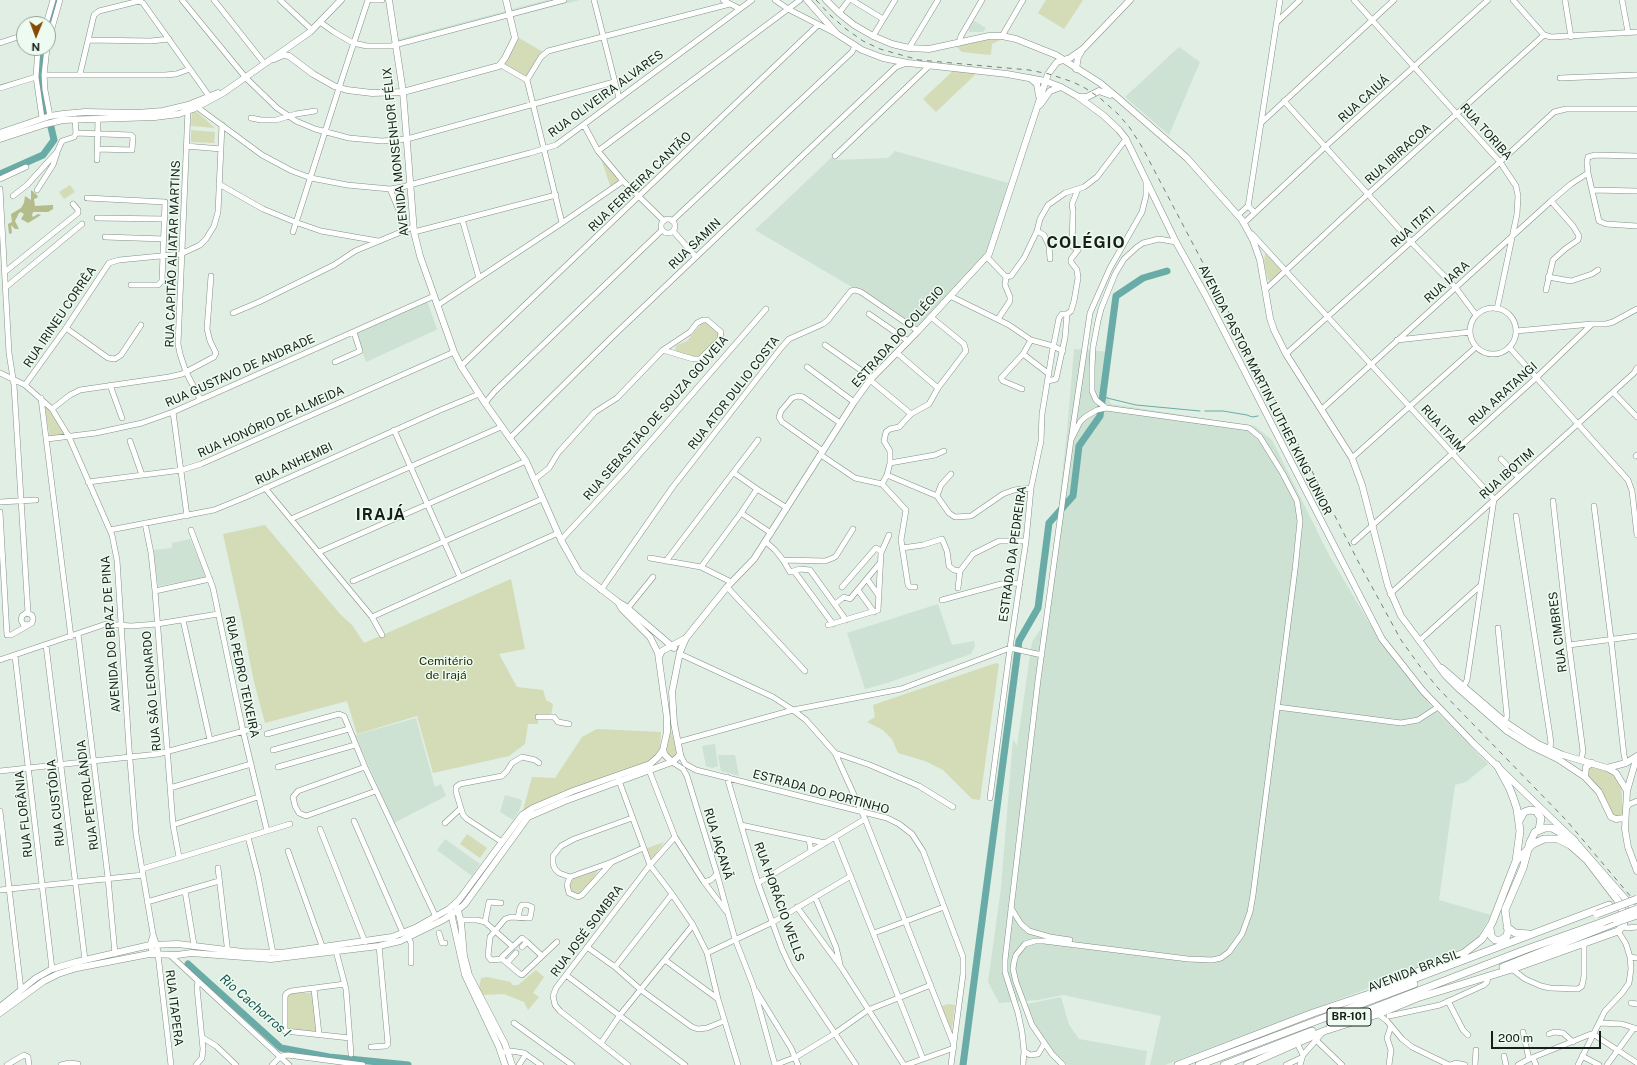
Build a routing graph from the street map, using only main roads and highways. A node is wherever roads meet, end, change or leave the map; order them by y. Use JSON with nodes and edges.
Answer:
{"nodes":[{"id":1,"x":341,"y":0,"type":"edge"},
{"id":2,"x":389,"y":0,"type":"edge"},
{"id":3,"x":506,"y":0,"type":"edge"},
{"id":4,"x":807,"y":0,"type":"edge"},
{"id":5,"x":826,"y":0,"type":"edge"},
{"id":6,"x":1130,"y":0,"type":"edge"},
{"id":7,"x":311,"y":31,"type":"junction"},
{"id":8,"x":1083,"y":49,"type":"junction"},
{"id":9,"x":294,"y":60,"type":"junction"},
{"id":10,"x":1063,"y":60,"type":"junction"},
{"id":11,"x":265,"y":63,"type":"junction"},
{"id":12,"x":1076,"y":69,"type":"junction"},
{"id":13,"x":1029,"y":77,"type":"junction"},
{"id":14,"x":1090,"y":78,"type":"junction"},
{"id":15,"x":401,"y":81,"type":"junction"},
{"id":16,"x":1045,"y":81,"type":"junction"},
{"id":17,"x":1061,"y":87,"type":"junction"},
{"id":18,"x":229,"y":88,"type":"junction"},
{"id":19,"x":414,"y":89,"type":"junction"},
{"id":20,"x":402,"y":92,"type":"junction"},
{"id":21,"x":1094,"y":93,"type":"junction"},
{"id":22,"x":1077,"y":96,"type":"junction"},
{"id":23,"x":1039,"y":99,"type":"junction"},
{"id":24,"x":404,"y":102,"type":"junction"},
{"id":25,"x":188,"y":108,"type":"junction"},
{"id":26,"x":1036,"y":111,"type":"junction"},
{"id":27,"x":1103,"y":115,"type":"junction"},
{"id":28,"x":1152,"y":128,"type":"junction"},
{"id":29,"x":0,"y":133,"type":"edge"},
{"id":30,"x":0,"y":139,"type":"edge"},
{"id":31,"x":618,"y":602,"type":"junction"},
{"id":32,"x":630,"y":617,"type":"junction"},
{"id":33,"x":641,"y":620,"type":"junction"},
{"id":34,"x":686,"y":638,"type":"junction"},
{"id":35,"x":672,"y":646,"type":"junction"},
{"id":36,"x":680,"y":653,"type":"junction"},
{"id":37,"x":659,"y":657,"type":"junction"},
{"id":38,"x":1437,"y":664,"type":"junction"},
{"id":39,"x":663,"y":750,"type":"junction"},
{"id":40,"x":1637,"y":756,"type":"edge"},
{"id":41,"x":672,"y":762,"type":"junction"},
{"id":42,"x":1592,"y":763,"type":"junction"},
{"id":43,"x":1497,"y":766,"type":"junction"},
{"id":44,"x":1607,"y":768,"type":"junction"},
{"id":45,"x":1585,"y":777,"type":"junction"},
{"id":46,"x":618,"y":778,"type":"junction"},
{"id":47,"x":1627,"y":791,"type":"junction"},
{"id":48,"x":1625,"y":818,"type":"junction"},
{"id":49,"x":1519,"y":821,"type":"junction"},
{"id":50,"x":1539,"y":830,"type":"junction"},
{"id":51,"x":1574,"y":840,"type":"junction"},
{"id":52,"x":1528,"y":848,"type":"junction"},
{"id":53,"x":1516,"y":861,"type":"junction"},
{"id":54,"x":1637,"y":871,"type":"edge"},
{"id":55,"x":1637,"y":894,"type":"edge"},
{"id":56,"x":1637,"y":899,"type":"edge"},
{"id":57,"x":457,"y":907,"type":"junction"},
{"id":58,"x":1637,"y":909,"type":"edge"},
{"id":59,"x":1637,"y":914,"type":"edge"},
{"id":60,"x":450,"y":915,"type":"junction"},
{"id":61,"x":1637,"y":920,"type":"edge"},
{"id":62,"x":1621,"y":925,"type":"junction"},
{"id":63,"x":1507,"y":927,"type":"junction"},
{"id":64,"x":1490,"y":928,"type":"junction"},
{"id":65,"x":1531,"y":934,"type":"junction"},
{"id":66,"x":406,"y":935,"type":"junction"},
{"id":67,"x":178,"y":944,"type":"junction"},
{"id":68,"x":228,"y":953,"type":"junction"},
{"id":69,"x":181,"y":954,"type":"junction"},
{"id":70,"x":248,"y":955,"type":"junction"},
{"id":71,"x":1475,"y":970,"type":"junction"},
{"id":72,"x":1466,"y":983,"type":"junction"},
{"id":73,"x":1403,"y":988,"type":"junction"},
{"id":74,"x":1416,"y":998,"type":"junction"},
{"id":75,"x":1352,"y":1000,"type":"junction"},
{"id":76,"x":0,"y":1007,"type":"edge"},
{"id":77,"x":1328,"y":1008,"type":"junction"},
{"id":78,"x":0,"y":1013,"type":"edge"},
{"id":79,"x":1208,"y":1053,"type":"junction"},
{"id":80,"x":505,"y":1065,"type":"edge"},
{"id":81,"x":512,"y":1065,"type":"edge"},
{"id":82,"x":1178,"y":1065,"type":"edge"},
{"id":83,"x":1188,"y":1065,"type":"edge"},
{"id":84,"x":1199,"y":1065,"type":"edge"},
{"id":85,"x":1224,"y":1065,"type":"edge"},
{"id":86,"x":1247,"y":1065,"type":"edge"}],
"edges":[{"from":1,"to":7,"type":"main road"},
{"from":2,"to":15,"type":"main road","name":"AVENIDA MONSENHOR FÉLIX"},
{"from":3,"to":19,"type":"main road"},
{"from":4,"to":13,"type":"main road","name":"AVENIDA PASTOR MARTIN LUTHER KING JUNIOR"},
{"from":5,"to":10,"type":"main road"},
{"from":6,"to":8,"type":"main road"},
{"from":7,"to":9,"type":"main road"},
{"from":7,"to":11,"type":"main road"},
{"from":8,"to":10,"type":"main road","name":"ESTRADA DO COLÉGIO"},
{"from":8,"to":12,"type":"main road"},
{"from":9,"to":11,"type":"main road"},
{"from":9,"to":20,"type":"main road"},
{"from":10,"to":12,"type":"main road"},
{"from":10,"to":16,"type":"main road","name":"ESTRADA DO COLÉGIO"},
{"from":11,"to":18,"type":"main road"},
{"from":12,"to":14,"type":"main road"},
{"from":13,"to":16,"type":"main road","name":"AVENIDA PASTOR MARTIN LUTHER KING JUNIOR"},
{"from":13,"to":23,"type":"main road"},
{"from":14,"to":21,"type":"main road"},
{"from":14,"to":28,"type":"main road"},
{"from":15,"to":19,"type":"main road"},
{"from":15,"to":20,"type":"main road","name":"AVENIDA MONSENHOR FÉLIX"},
{"from":16,"to":17,"type":"main road","name":"AVENIDA PASTOR MARTIN LUTHER KING JUNIOR"},
{"from":16,"to":23,"type":"main road","name":"ESTRADA DO COLÉGIO"},
{"from":17,"to":22,"type":"main road","name":"AVENIDA PASTOR MARTIN LUTHER KING JUNIOR"},
{"from":17,"to":26,"type":"main road","name":"ESTRADA DO COLÉGIO"},
{"from":18,"to":25,"type":"main road"},
{"from":18,"to":25,"type":"main road"},
{"from":19,"to":20,"type":"main road"},
{"from":19,"to":24,"type":"main road"},
{"from":20,"to":24,"type":"main road","name":"AVENIDA MONSENHOR FÉLIX"},
{"from":21,"to":22,"type":"main road"},
{"from":21,"to":27,"type":"main road"},
{"from":21,"to":28,"type":"main road"},
{"from":22,"to":27,"type":"main road","name":"AVENIDA PASTOR MARTIN LUTHER KING JUNIOR"},
{"from":23,"to":26,"type":"main road","name":"ESTRADA DO COLÉGIO"},
{"from":24,"to":31,"type":"main road","name":"AVENIDA MONSENHOR FÉLIX"},
{"from":25,"to":29,"type":"main road"},
{"from":25,"to":30,"type":"main road"},
{"from":26,"to":34,"type":"main road","name":"ESTRADA DO COLÉGIO"},
{"from":27,"to":43,"type":"main road","name":"AVENIDA PASTOR MARTIN LUTHER KING JUNIOR"},
{"from":28,"to":38,"type":"main road"},
{"from":31,"to":32,"type":"main road","name":"AVENIDA MONSENHOR FÉLIX"},
{"from":31,"to":33,"type":"main road","name":"AVENIDA MONSENHOR FÉLIX"},
{"from":32,"to":33,"type":"main road"},
{"from":32,"to":37,"type":"main road","name":"AVENIDA MONSENHOR FÉLIX"},
{"from":33,"to":35,"type":"main road","name":"AVENIDA MONSENHOR FÉLIX"},
{"from":34,"to":35,"type":"main road","name":"ESTRADA DO COLÉGIO"},
{"from":34,"to":36,"type":"main road","name":"ESTRADA DO COLÉGIO"},
{"from":35,"to":36,"type":"main road","name":"AVENIDA MONSENHOR FÉLIX"},
{"from":35,"to":37,"type":"main road","name":"ESTRADA DO COLÉGIO"},
{"from":36,"to":41,"type":"main road"},
{"from":37,"to":39,"type":"main road","name":"AVENIDA MONSENHOR FÉLIX"},
{"from":38,"to":42,"type":"main road"},
{"from":38,"to":45,"type":"main road"},
{"from":39,"to":41,"type":"main road"},
{"from":39,"to":46,"type":"main road"},
{"from":40,"to":44,"type":"main road"},
{"from":40,"to":47,"type":"main road"},
{"from":41,"to":46,"type":"main road"},
{"from":42,"to":44,"type":"main road"},
{"from":42,"to":45,"type":"main road"},
{"from":43,"to":49,"type":"highway"},
{"from":43,"to":51,"type":"main road","name":"AVENIDA PASTOR MARTIN LUTHER KING JUNIOR"},
{"from":44,"to":47,"type":"main road"},
{"from":45,"to":48,"type":"main road"},
{"from":46,"to":57,"type":"main road"},
{"from":46,"to":57,"type":"main road"},
{"from":47,"to":48,"type":"main road"},
{"from":48,"to":54,"type":"main road"},
{"from":49,"to":50,"type":"highway"},
{"from":49,"to":53,"type":"highway"},
{"from":50,"to":51,"type":"highway"},
{"from":50,"to":52,"type":"highway"},
{"from":51,"to":59,"type":"main road","name":"AVENIDA PASTOR MARTIN LUTHER KING JUNIOR"},
{"from":52,"to":53,"type":"highway"},
{"from":52,"to":62,"type":"highway"},
{"from":52,"to":63,"type":"highway"},
{"from":53,"to":64,"type":"highway"},
{"from":55,"to":65,"type":"highway","name":"AVENIDA BRASIL"},
{"from":56,"to":73,"type":"highway","name":"AVENIDA BRASIL","number":"BR-101","bridge":true},
{"from":57,"to":60,"type":"main road"},
{"from":57,"to":81,"type":"main road"},
{"from":58,"to":71,"type":"highway","name":"AVENIDA BRASIL","number":"BR-101","bridge":true},
{"from":59,"to":62,"type":"highway","bridge":true},
{"from":60,"to":66,"type":"main road"},
{"from":60,"to":66,"type":"main road"},
{"from":60,"to":80,"type":"main road"},
{"from":61,"to":62,"type":"highway"},
{"from":62,"to":72,"type":"highway"},
{"from":62,"to":72,"type":"highway"},
{"from":63,"to":64,"type":"highway"},
{"from":63,"to":65,"type":"highway"},
{"from":64,"to":75,"type":"highway","name":"AVENIDA BRASIL","number":"BR-101"},
{"from":65,"to":75,"type":"highway","name":"AVENIDA BRASIL"},
{"from":66,"to":70,"type":"main road"},
{"from":66,"to":70,"type":"main road"},
{"from":67,"to":68,"type":"main road"},
{"from":67,"to":69,"type":"main road"},
{"from":67,"to":76,"type":"main road"},
{"from":68,"to":69,"type":"main road"},
{"from":68,"to":70,"type":"main road"},
{"from":69,"to":78,"type":"main road"},
{"from":71,"to":74,"type":"highway"},
{"from":71,"to":85,"type":"highway","name":"AVENIDA BRASIL","number":"BR-101"},
{"from":72,"to":74,"type":"highway"},
{"from":73,"to":77,"type":"highway"},
{"from":73,"to":84,"type":"highway","name":"AVENIDA BRASIL","number":"BR-101"},
{"from":74,"to":86,"type":"highway","number":"BR-101"},
{"from":75,"to":77,"type":"highway","name":"AVENIDA BRASIL"},
{"from":77,"to":79,"type":"highway","name":"AVENIDA BRASIL","number":"BR-101"},
{"from":79,"to":82,"type":"highway","name":"AVENIDA BRASIL","number":"BR-101"},
{"from":79,"to":83,"type":"highway"}]}
